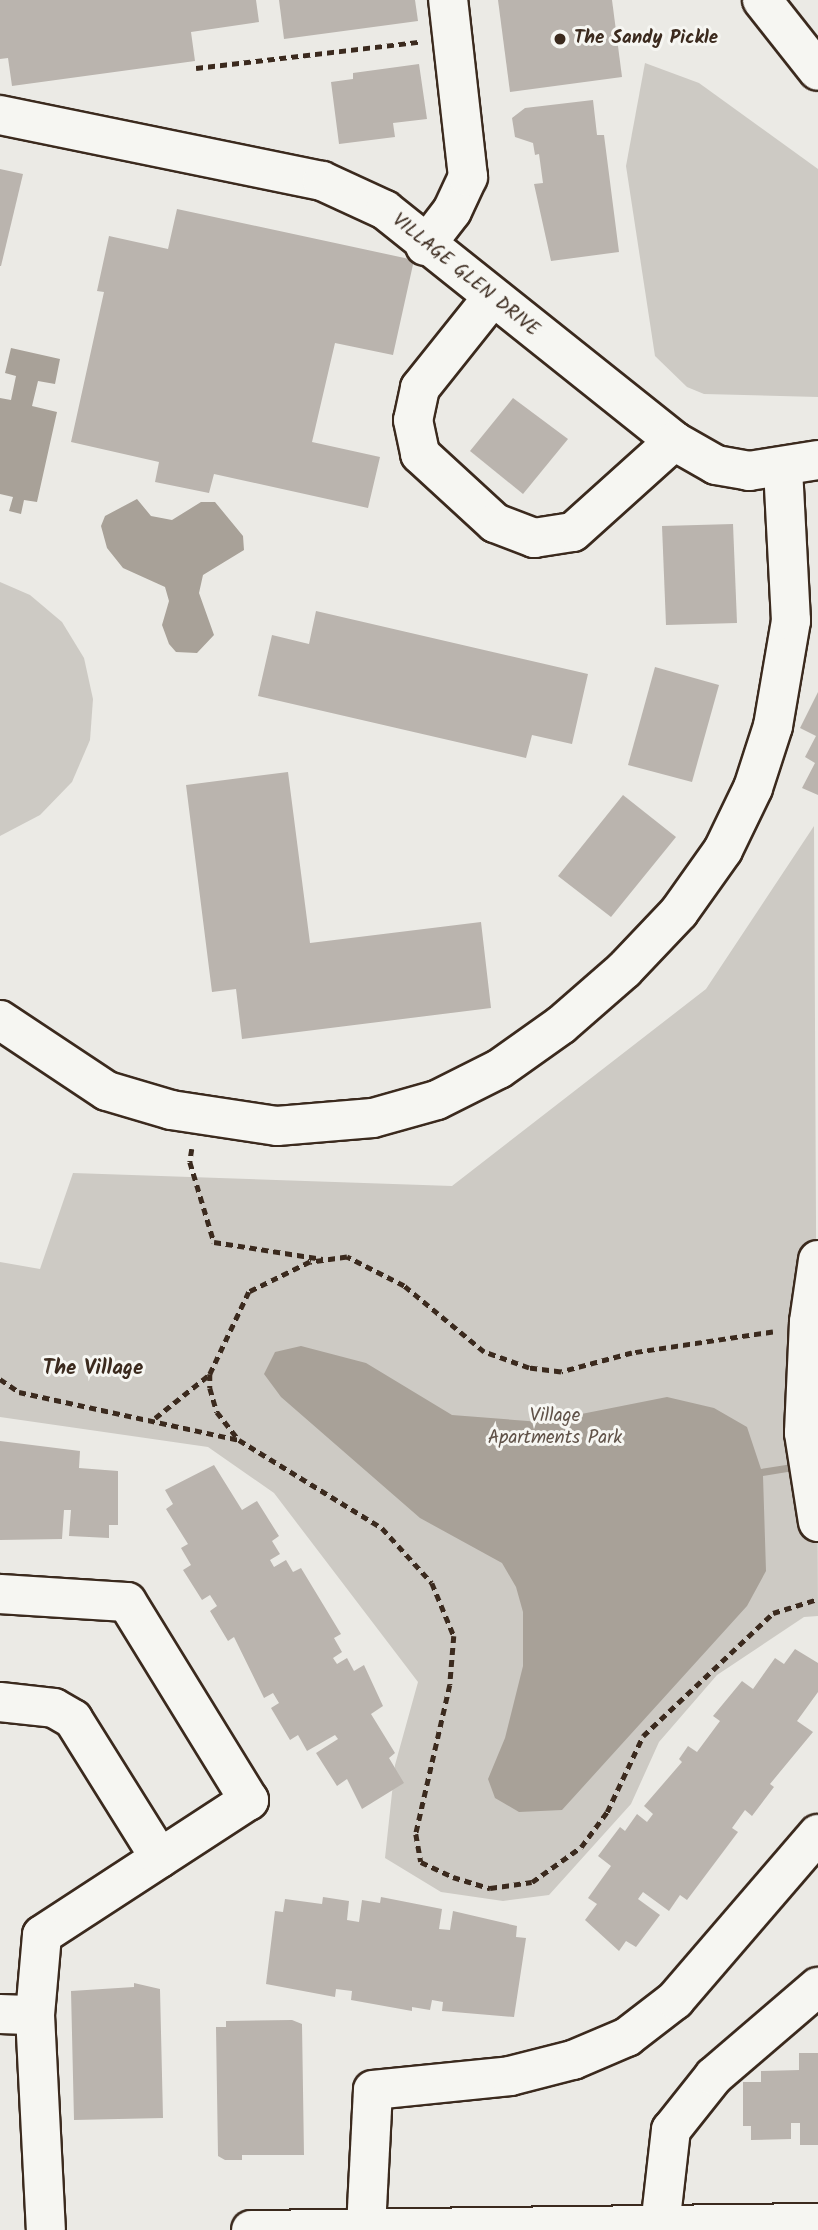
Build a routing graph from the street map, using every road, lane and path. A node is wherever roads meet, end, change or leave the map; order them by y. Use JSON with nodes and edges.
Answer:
{"nodes":[{"id":1,"x":449,"y":0,"type":"edge"},
{"id":2,"x":762,"y":0,"type":"edge"},
{"id":3,"x":454,"y":38,"type":"junction"},
{"id":4,"x":196,"y":68,"type":"dead end"},
{"id":5,"x":818,"y":71,"type":"edge"},
{"id":6,"x":0,"y":115,"type":"edge"},
{"id":7,"x":425,"y":246,"type":"junction"},
{"id":8,"x":491,"y":299,"type":"junction"},
{"id":9,"x":674,"y":441,"type":"junction"},
{"id":10,"x":800,"y":465,"type":"edge"},
{"id":11,"x":0,"y":1020,"type":"edge"},
{"id":12,"x":194,"y":1141,"type":"dead end"},
{"id":13,"x":327,"y":1260,"type":"junction"},
{"id":14,"x":818,"y":1260,"type":"edge"},
{"id":15,"x":809,"y":1322,"type":"junction"},
{"id":16,"x":209,"y":1374,"type":"junction"},
{"id":17,"x":0,"y":1379,"type":"edge"},
{"id":18,"x":155,"y":1418,"type":"junction"},
{"id":19,"x":239,"y":1440,"type":"junction"},
{"id":20,"x":815,"y":1513,"type":"edge"},
{"id":21,"x":0,"y":1594,"type":"edge"},
{"id":22,"x":818,"y":1599,"type":"edge"},
{"id":23,"x":0,"y":1702,"type":"edge"},
{"id":24,"x":818,"y":1835,"type":"edge"},
{"id":25,"x":160,"y":1858,"type":"junction"},
{"id":26,"x":818,"y":1987,"type":"edge"},
{"id":27,"x":18,"y":2014,"type":"edge"},
{"id":28,"x":818,"y":2223,"type":"edge"},
{"id":29,"x":660,"y":2227,"type":"junction"},
{"id":30,"x":493,"y":2228,"type":"edge"},
{"id":31,"x":387,"y":2229,"type":"edge"},
{"id":32,"x":46,"y":2230,"type":"edge"},
{"id":33,"x":251,"y":2230,"type":"edge"}],
"edges":[{"from":1,"to":3,"type":"street"},
{"from":2,"to":5,"type":"street"},
{"from":3,"to":4,"type":"path"},
{"from":3,"to":7,"type":"street"},
{"from":6,"to":7,"type":"street","name":"VILLAGE GLEN DRIVE"},
{"from":7,"to":8,"type":"street","name":"VILLAGE GLEN DRIVE"},
{"from":8,"to":9,"type":"street","name":"VILLAGE GLEN DRIVE"},
{"from":8,"to":9,"type":"street"},
{"from":9,"to":10,"type":"street","name":"VILLAGE GLEN DRIVE"},
{"from":10,"to":11,"type":"street"},
{"from":12,"to":13,"type":"path"},
{"from":13,"to":15,"type":"path"},
{"from":13,"to":16,"type":"path"},
{"from":14,"to":15,"type":"street"},
{"from":15,"to":20,"type":"street"},
{"from":16,"to":18,"type":"path"},
{"from":16,"to":19,"type":"path"},
{"from":17,"to":18,"type":"path"},
{"from":18,"to":19,"type":"path"},
{"from":19,"to":22,"type":"path"},
{"from":21,"to":25,"type":"street"},
{"from":23,"to":25,"type":"street"},
{"from":24,"to":31,"type":"street"},
{"from":25,"to":27,"type":"street"},
{"from":26,"to":29,"type":"street"},
{"from":27,"to":32,"type":"street"},
{"from":28,"to":29,"type":"street"},
{"from":29,"to":30,"type":"street"},
{"from":30,"to":31,"type":"street"},
{"from":31,"to":33,"type":"street"}]}
